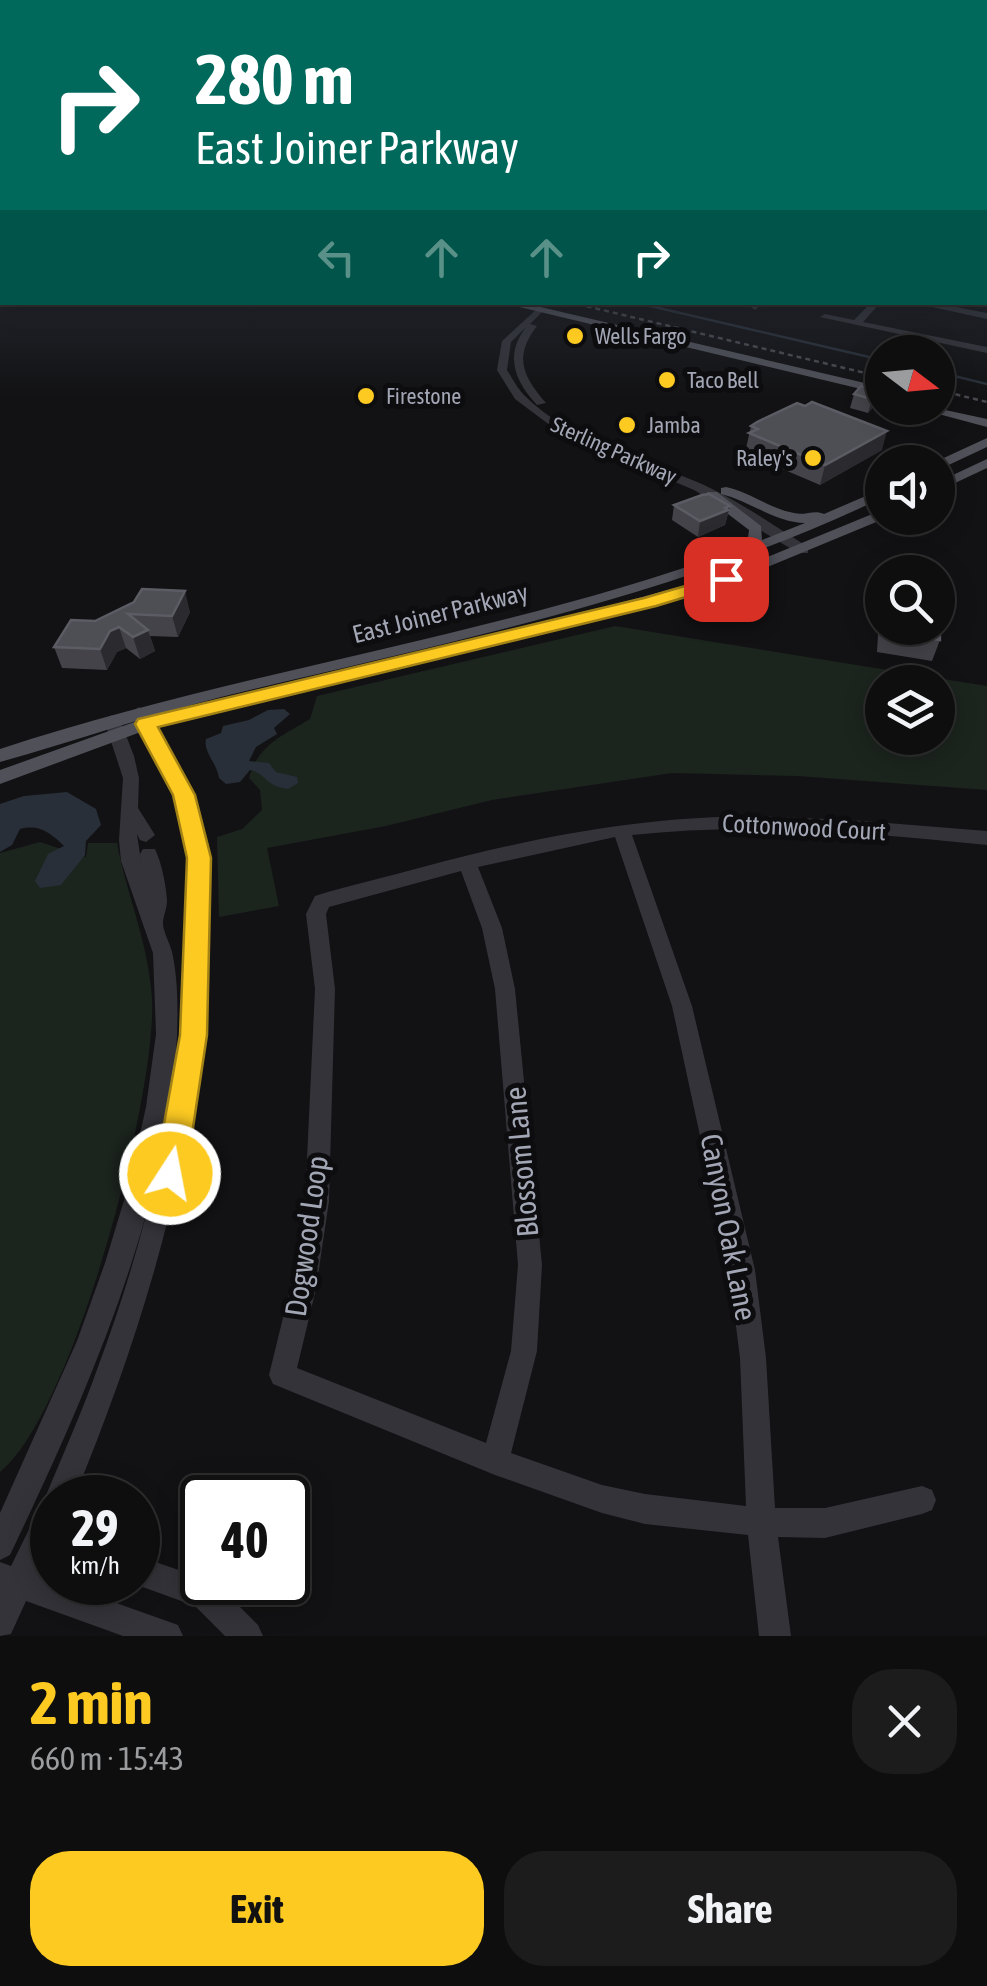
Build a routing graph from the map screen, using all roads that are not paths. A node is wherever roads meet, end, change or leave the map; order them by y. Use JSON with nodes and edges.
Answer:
{"nodes":[{"id":1,"x":515,"y":305,"type":"edge"},
{"id":2,"x":874,"y":305,"type":"edge"},
{"id":3,"x":929,"y":305,"type":"edge"},
{"id":4,"x":546,"y":313,"type":"junction"},
{"id":5,"x":987,"y":316,"type":"edge"},
{"id":6,"x":825,"y":317,"type":"dead end"},
{"id":7,"x":856,"y":324,"type":"junction"},
{"id":8,"x":987,"y":350,"type":"edge"},
{"id":9,"x":865,"y":390,"type":"edge"},
{"id":10,"x":955,"y":410,"type":"edge"},
{"id":11,"x":955,"y":414,"type":"edge"},
{"id":12,"x":987,"y":420,"type":"edge"},
{"id":13,"x":987,"y":442,"type":"edge"},
{"id":14,"x":955,"y":458,"type":"edge"},
{"id":15,"x":987,"y":463,"type":"edge"},
{"id":16,"x":955,"y":479,"type":"edge"},
{"id":17,"x":719,"y":493,"type":"junction"},
{"id":18,"x":865,"y":497,"type":"edge"},
{"id":19,"x":865,"y":502,"type":"edge"},
{"id":20,"x":865,"y":520,"type":"edge"},
{"id":21,"x":800,"y":541,"type":"junction"},
{"id":22,"x":693,"y":571,"type":"junction"},
{"id":23,"x":142,"y":718,"type":"junction"},
{"id":24,"x":114,"y":727,"type":"junction"},
{"id":25,"x":0,"y":756,"type":"edge"},
{"id":26,"x":0,"y":777,"type":"edge"},
{"id":27,"x":129,"y":806,"type":"junction"},
{"id":28,"x":621,"y":830,"type":"junction"},
{"id":29,"x":987,"y":838,"type":"edge"},
{"id":30,"x":468,"y":864,"type":"junction"},
{"id":31,"x":155,"y":918,"type":"junction"},
{"id":32,"x":495,"y":1461,"type":"junction"},
{"id":33,"x":68,"y":1475,"type":"edge"},
{"id":34,"x":922,"y":1500,"type":"dead end"},
{"id":35,"x":761,"y":1522,"type":"junction"},
{"id":36,"x":30,"y":1531,"type":"edge"},
{"id":37,"x":3,"y":1532,"type":"edge"},
{"id":38,"x":30,"y":1555,"type":"edge"},
{"id":39,"x":160,"y":1579,"type":"edge"},
{"id":40,"x":10,"y":1581,"type":"edge"},
{"id":41,"x":0,"y":1623,"type":"edge"},
{"id":42,"x":167,"y":1636,"type":"edge"},
{"id":43,"x":237,"y":1636,"type":"edge"},
{"id":44,"x":246,"y":1636,"type":"edge"},
{"id":45,"x":775,"y":1636,"type":"edge"}],
"edges":[{"from":1,"to":4,"type":"main road"},
{"from":2,"to":7,"type":"street"},
{"from":3,"to":5,"type":"street"},
{"from":4,"to":9,"type":"main road"},
{"from":4,"to":17,"type":"street","name":"Sterling Parkway"},
{"from":6,"to":7,"type":"street"},
{"from":7,"to":8,"type":"street"},
{"from":10,"to":12,"type":"main road"},
{"from":11,"to":12,"type":"main road"},
{"from":13,"to":14,"type":"main road"},
{"from":15,"to":16,"type":"main road"},
{"from":17,"to":18,"type":"main road"},
{"from":17,"to":21,"type":"street","name":"Sterling Parkway"},
{"from":17,"to":22,"type":"main road"},
{"from":19,"to":21,"type":"main road","name":"East Joiner Parkway"},
{"from":20,"to":21,"type":"main road","name":"East Joiner Parkway"},
{"from":21,"to":22,"type":"main road","name":"East Joiner Parkway"},
{"from":21,"to":23,"type":"main road","name":"East Joiner Parkway"},
{"from":22,"to":23,"type":"main road","name":"East Joiner Parkway"},
{"from":23,"to":24,"type":"main road","name":"East Joiner Parkway"},
{"from":23,"to":33,"type":"street"},
{"from":24,"to":25,"type":"main road","name":"East Joiner Parkway"},
{"from":24,"to":26,"type":"main road","name":"East Joiner Parkway"},
{"from":24,"to":27,"type":"street"},
{"from":27,"to":31,"type":"street"},
{"from":27,"to":31,"type":"street"},
{"from":28,"to":29,"type":"street","name":"Cottonwood Court"},
{"from":28,"to":30,"type":"street","name":"Dogwood Loop"},
{"from":28,"to":35,"type":"street","name":"Canyon Oak Lane"},
{"from":30,"to":32,"type":"street","name":"Blossom Lane"},
{"from":30,"to":32,"type":"street","name":"Dogwood Loop"},
{"from":31,"to":37,"type":"street"},
{"from":32,"to":35,"type":"street","name":"Dogwood Loop"},
{"from":34,"to":35,"type":"street","name":"Dogwood Loop"},
{"from":35,"to":45,"type":"street","name":"Canyon Oak Lane"},
{"from":36,"to":37,"type":"street"},
{"from":38,"to":40,"type":"street"},
{"from":39,"to":44,"type":"street"},
{"from":40,"to":41,"type":"street"},
{"from":40,"to":42,"type":"street"},
{"from":43,"to":44,"type":"street"}]}
